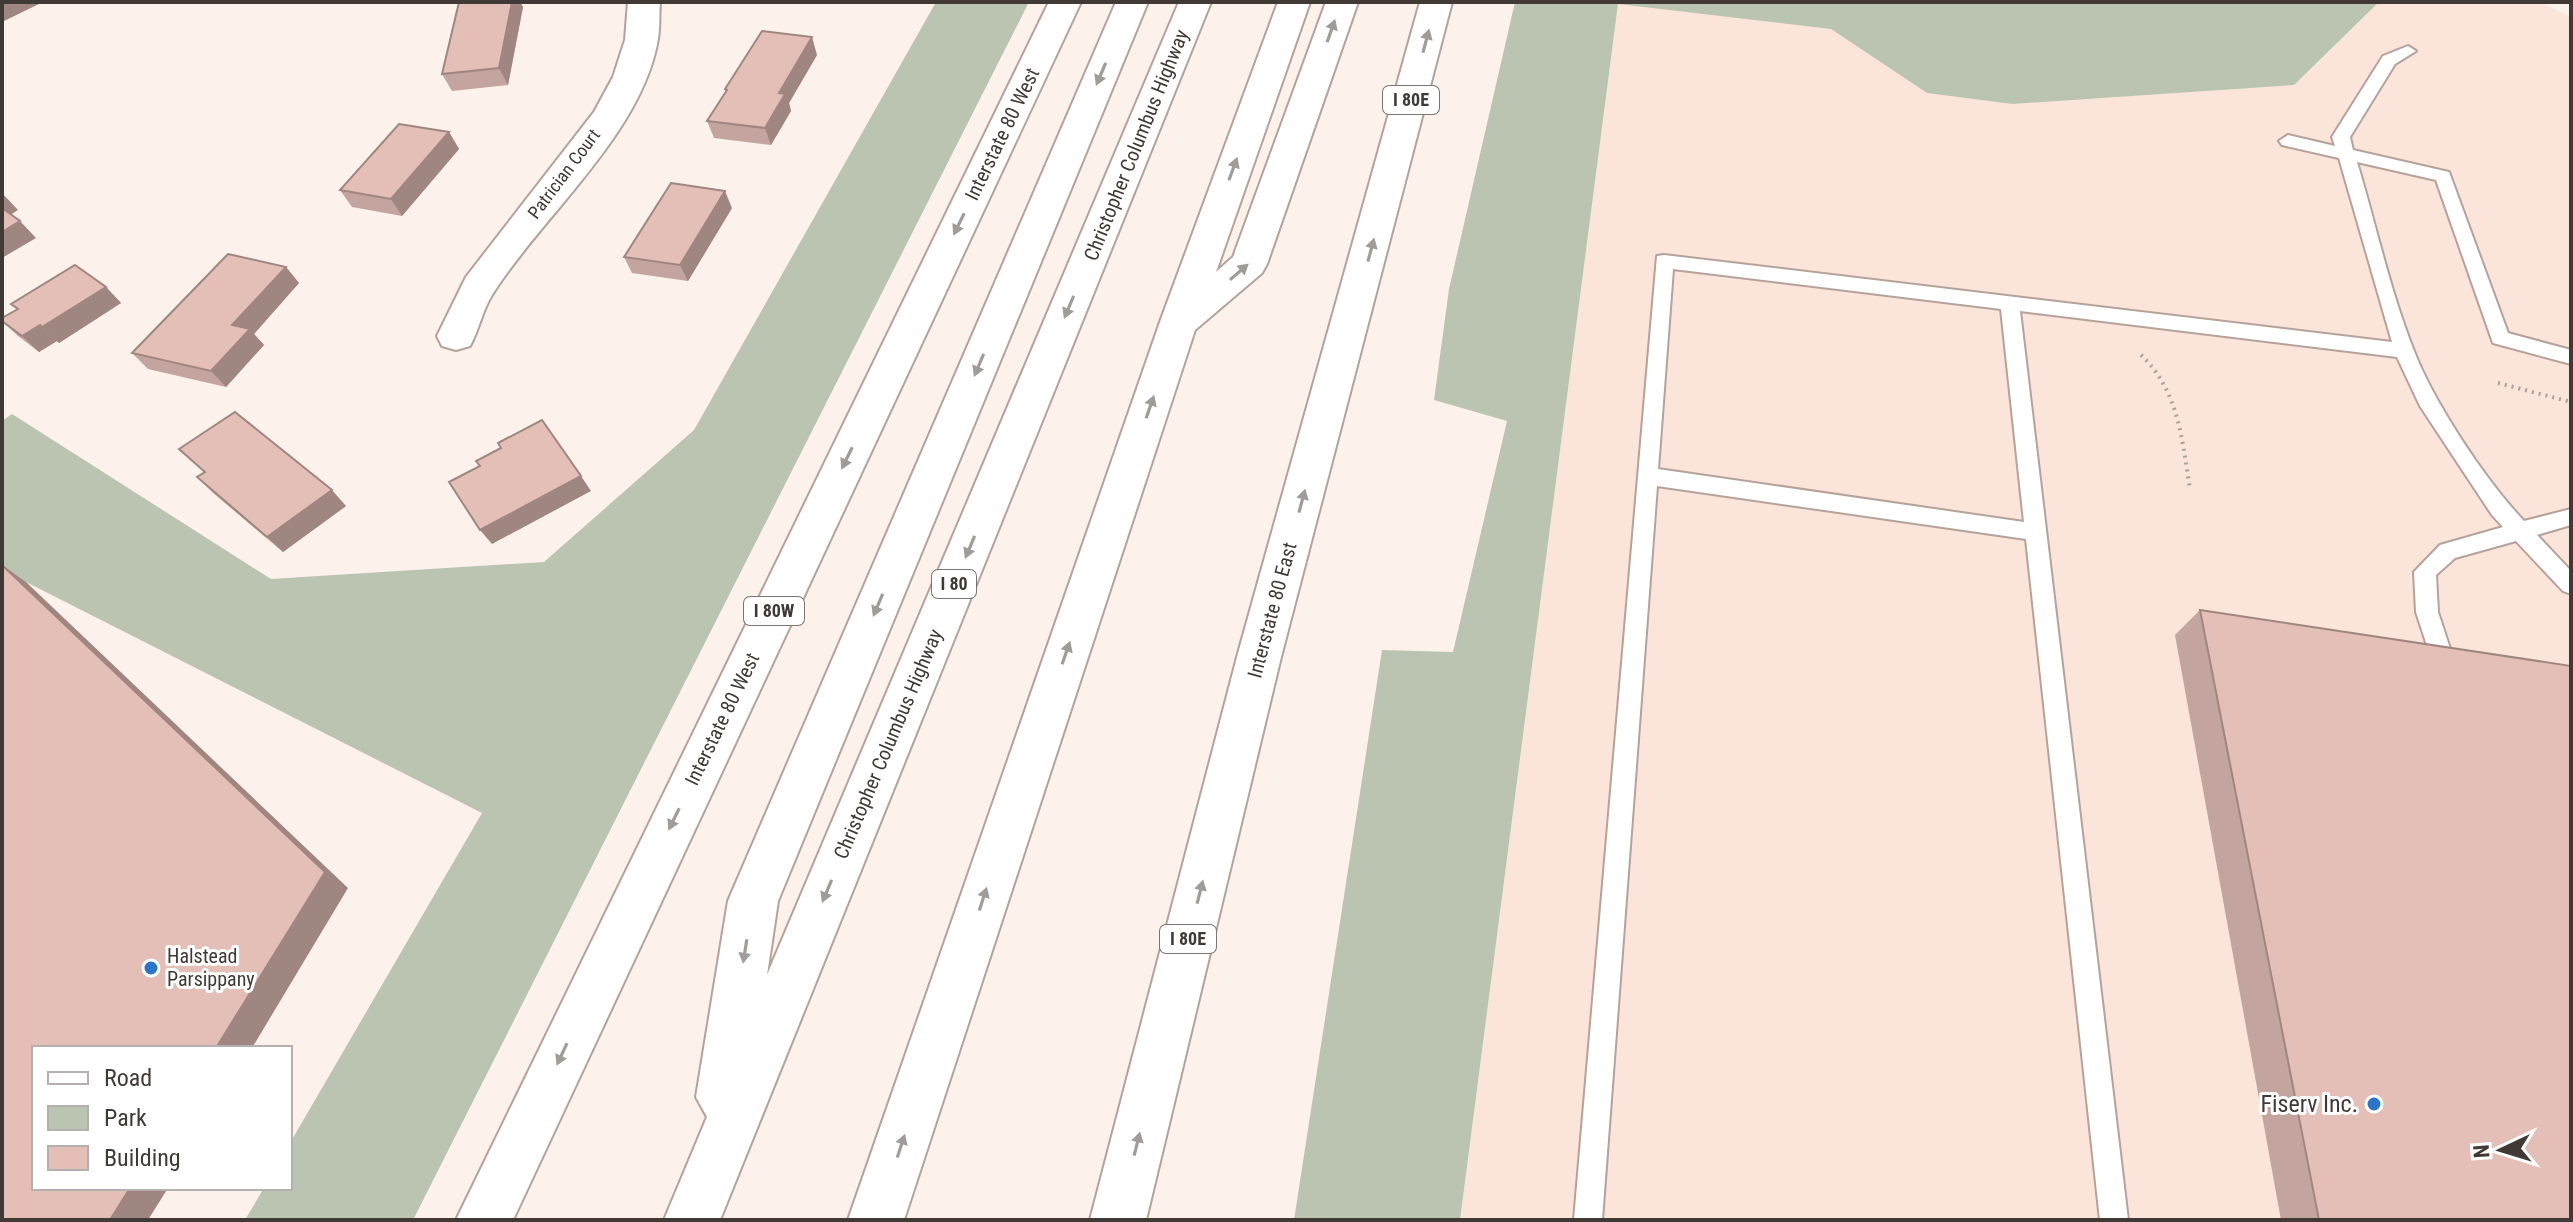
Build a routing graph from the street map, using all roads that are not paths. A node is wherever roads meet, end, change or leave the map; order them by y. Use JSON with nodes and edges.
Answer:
{"nodes":[{"id":1,"x":644,"y":2,"type":"edge"},
{"id":2,"x":1065,"y":2,"type":"edge"},
{"id":3,"x":1132,"y":2,"type":"edge"},
{"id":4,"x":1195,"y":2,"type":"edge"},
{"id":5,"x":1294,"y":2,"type":"edge"},
{"id":6,"x":1342,"y":2,"type":"edge"},
{"id":7,"x":1436,"y":2,"type":"edge"},
{"id":8,"x":2408,"y":51,"type":"dead end"},
{"id":9,"x":2288,"y":141,"type":"dead end"},
{"id":10,"x":2344,"y":152,"type":"junction"},
{"id":11,"x":2010,"y":303,"type":"junction"},
{"id":12,"x":1179,"y":322,"type":"junction"},
{"id":13,"x":456,"y":336,"type":"dead end"},
{"id":14,"x":2404,"y":351,"type":"junction"},
{"id":15,"x":2571,"y":357,"type":"edge"},
{"id":16,"x":1647,"y":476,"type":"junction"},
{"id":17,"x":2571,"y":517,"type":"edge"},
{"id":18,"x":2035,"y":532,"type":"junction"},
{"id":19,"x":2521,"y":533,"type":"junction"},
{"id":20,"x":2571,"y":585,"type":"edge"},
{"id":21,"x":2448,"y":677,"type":"edge"},
{"id":22,"x":713,"y":1167,"type":"junction"},
{"id":23,"x":484,"y":1220,"type":"edge"},
{"id":24,"x":692,"y":1220,"type":"edge"},
{"id":25,"x":876,"y":1220,"type":"edge"},
{"id":26,"x":1118,"y":1220,"type":"edge"},
{"id":27,"x":1588,"y":1220,"type":"edge"},
{"id":28,"x":2114,"y":1220,"type":"edge"}],
"edges":[{"from":1,"to":13,"type":"main road","name":"Patrician Court"},
{"from":2,"to":23,"type":"main road","name":"Interstate 80 West","number":"I 80W","one_way":true},
{"from":3,"to":22,"type":"main road","one_way":true},
{"from":4,"to":22,"type":"main road","name":"Christopher Columbus Highway","number":"I 80","one_way":true},
{"from":12,"to":5,"type":"main road","one_way":true},
{"from":12,"to":6,"type":"main road","one_way":true},
{"from":26,"to":7,"type":"main road","name":"Interstate 80 East","number":"I 80E","one_way":true},
{"from":8,"to":10,"type":"lane"},
{"from":9,"to":10,"type":"lane"},
{"from":10,"to":14,"type":"lane"},
{"from":10,"to":15,"type":"lane"},
{"from":11,"to":14,"type":"lane"},
{"from":11,"to":16,"type":"lane"},
{"from":11,"to":18,"type":"lane"},
{"from":25,"to":12,"type":"main road","one_way":true},
{"from":14,"to":19,"type":"lane"},
{"from":16,"to":18,"type":"lane"},
{"from":16,"to":27,"type":"lane"},
{"from":17,"to":19,"type":"lane"},
{"from":18,"to":28,"type":"lane"},
{"from":19,"to":20,"type":"lane"},
{"from":19,"to":21,"type":"lane"},
{"from":22,"to":24,"type":"main road","name":"Christopher Columbus Highway","number":"I 80"}]}
